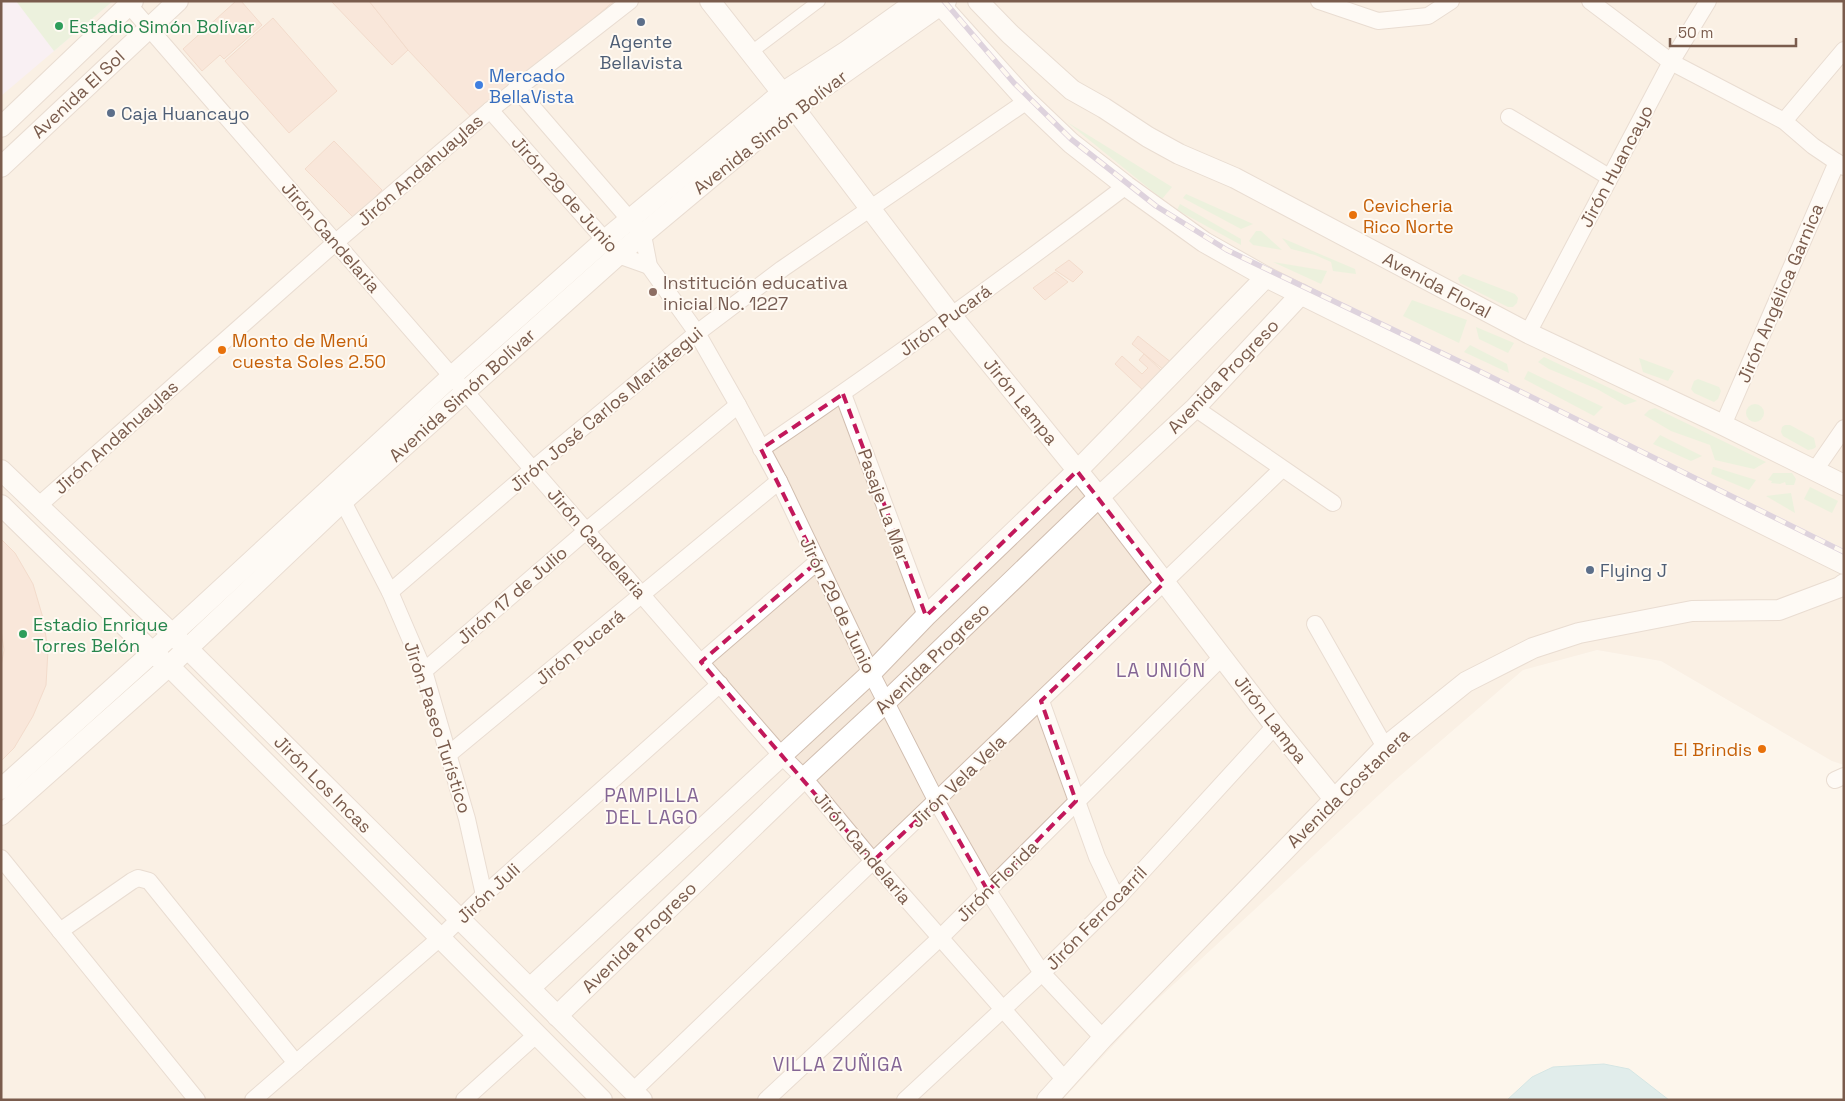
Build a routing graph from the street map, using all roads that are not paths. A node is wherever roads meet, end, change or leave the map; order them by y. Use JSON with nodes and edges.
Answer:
{"nodes":[{"id":1,"x":178,"y":1,"type":"edge"},
{"id":2,"x":630,"y":1,"type":"edge"},
{"id":3,"x":710,"y":1,"type":"edge"},
{"id":4,"x":820,"y":1,"type":"edge"},
{"id":5,"x":917,"y":1,"type":"edge"},
{"id":6,"x":978,"y":1,"type":"edge"},
{"id":7,"x":1319,"y":1,"type":"edge"},
{"id":8,"x":1451,"y":1,"type":"edge"},
{"id":9,"x":1590,"y":1,"type":"edge"},
{"id":10,"x":1708,"y":1,"type":"edge"},
{"id":11,"x":131,"y":3,"type":"edge"},
{"id":12,"x":941,"y":3,"type":"edge"},
{"id":13,"x":148,"y":27,"type":"junction"},
{"id":14,"x":1844,"y":50,"type":"edge"},
{"id":15,"x":750,"y":53,"type":"junction"},
{"id":16,"x":1671,"y":62,"type":"junction"},
{"id":17,"x":516,"y":88,"type":"junction"},
{"id":18,"x":788,"y":101,"type":"junction"},
{"id":19,"x":1027,"y":101,"type":"junction"},
{"id":20,"x":490,"y":110,"type":"junction"},
{"id":21,"x":1510,"y":117,"type":"dead end"},
{"id":22,"x":1784,"y":121,"type":"junction"},
{"id":23,"x":1,"y":126,"type":"edge"},
{"id":24,"x":1840,"y":164,"type":"edge"},
{"id":25,"x":1,"y":167,"type":"edge"},
{"id":26,"x":1609,"y":177,"type":"junction"},
{"id":27,"x":1126,"y":186,"type":"junction"},
{"id":28,"x":869,"y":209,"type":"junction"},
{"id":29,"x":630,"y":220,"type":"junction"},
{"id":30,"x":643,"y":235,"type":"junction"},
{"id":31,"x":606,"y":240,"type":"junction"},
{"id":32,"x":336,"y":242,"type":"junction"},
{"id":33,"x":618,"y":255,"type":"junction"},
{"id":34,"x":649,"y":266,"type":"junction"},
{"id":35,"x":1266,"y":277,"type":"junction"},
{"id":36,"x":1301,"y":294,"type":"junction"},
{"id":37,"x":951,"y":315,"type":"junction"},
{"id":38,"x":697,"y":333,"type":"junction"},
{"id":39,"x":1528,"y":334,"type":"junction"},
{"id":40,"x":459,"y":384,"type":"junction"},
{"id":41,"x":843,"y":394,"type":"junction"},
{"id":42,"x":738,"y":404,"type":"junction"},
{"id":43,"x":1195,"y":408,"type":"junction"},
{"id":44,"x":1723,"y":425,"type":"junction"},
{"id":45,"x":1844,"y":428,"type":"edge"},
{"id":46,"x":761,"y":449,"type":"junction"},
{"id":47,"x":1282,"y":468,"type":"junction"},
{"id":48,"x":533,"y":469,"type":"junction"},
{"id":49,"x":1,"y":470,"type":"edge"},
{"id":50,"x":1815,"y":470,"type":"junction"},
{"id":51,"x":1077,"y":471,"type":"junction"},
{"id":52,"x":779,"y":481,"type":"junction"},
{"id":53,"x":1844,"y":485,"type":"edge"},
{"id":54,"x":339,"y":493,"type":"junction"},
{"id":55,"x":1099,"y":497,"type":"junction"},
{"id":56,"x":1333,"y":503,"type":"dead end"},
{"id":57,"x":1,"y":505,"type":"edge"},
{"id":58,"x":38,"y":506,"type":"junction"},
{"id":59,"x":586,"y":531,"type":"junction"},
{"id":60,"x":817,"y":562,"type":"junction"},
{"id":61,"x":1844,"y":564,"type":"edge"},
{"id":62,"x":1164,"y":583,"type":"junction"},
{"id":63,"x":1844,"y":584,"type":"edge"},
{"id":64,"x":390,"y":592,"type":"junction"},
{"id":65,"x":643,"y":595,"type":"junction"},
{"id":66,"x":926,"y":616,"type":"junction"},
{"id":67,"x":1315,"y":624,"type":"dead end"},
{"id":68,"x":172,"y":634,"type":"junction"},
{"id":69,"x":188,"y":648,"type":"junction"},
{"id":70,"x":152,"y":653,"type":"junction"},
{"id":71,"x":1222,"y":657,"type":"junction"},
{"id":72,"x":701,"y":662,"type":"junction"},
{"id":73,"x":169,"y":666,"type":"junction"},
{"id":74,"x":424,"y":670,"type":"junction"},
{"id":75,"x":871,"y":673,"type":"junction"},
{"id":76,"x":720,"y":684,"type":"junction"},
{"id":77,"x":1041,"y":701,"type":"junction"},
{"id":78,"x":886,"y":702,"type":"junction"},
{"id":79,"x":1276,"y":726,"type":"junction"},
{"id":80,"x":1385,"y":747,"type":"junction"},
{"id":81,"x":449,"y":754,"type":"junction"},
{"id":82,"x":781,"y":755,"type":"junction"},
{"id":83,"x":804,"y":778,"type":"junction"},
{"id":84,"x":1,"y":789,"type":"edge"},
{"id":85,"x":1334,"y":798,"type":"junction"},
{"id":86,"x":1076,"y":801,"type":"junction"},
{"id":87,"x":937,"y":802,"type":"junction"},
{"id":88,"x":1,"y":815,"type":"edge"},
{"id":89,"x":1,"y":858,"type":"edge"},
{"id":90,"x":873,"y":861,"type":"junction"},
{"id":91,"x":988,"y":891,"type":"junction"},
{"id":92,"x":484,"y":894,"type":"junction"},
{"id":93,"x":1116,"y":899,"type":"junction"},
{"id":94,"x":459,"y":919,"type":"junction"},
{"id":95,"x":60,"y":931,"type":"junction"},
{"id":96,"x":440,"y":938,"type":"junction"},
{"id":97,"x":940,"y":938,"type":"junction"},
{"id":98,"x":1042,"y":973,"type":"junction"},
{"id":99,"x":530,"y":988,"type":"junction"},
{"id":100,"x":1002,"y":1009,"type":"junction"},
{"id":101,"x":557,"y":1016,"type":"junction"},
{"id":102,"x":536,"y":1034,"type":"junction"},
{"id":103,"x":1103,"y":1038,"type":"junction"},
{"id":104,"x":296,"y":1062,"type":"junction"},
{"id":105,"x":1065,"y":1080,"type":"junction"},
{"id":106,"x":638,"y":1095,"type":"edge"},
{"id":107,"x":197,"y":1100,"type":"edge"},
{"id":108,"x":253,"y":1100,"type":"edge"},
{"id":109,"x":464,"y":1100,"type":"edge"},
{"id":110,"x":602,"y":1100,"type":"edge"},
{"id":111,"x":766,"y":1100,"type":"edge"},
{"id":112,"x":905,"y":1100,"type":"edge"},
{"id":113,"x":1046,"y":1100,"type":"edge"}],
"edges":[{"from":1,"to":13,"type":"street","name":"Avenida El Sol"},
{"from":2,"to":17,"type":"street","name":"Jirón Andahuaylas"},
{"from":3,"to":15,"type":"street","name":"Jirón Lampa"},
{"from":4,"to":15,"type":"street"},
{"from":5,"to":18,"type":"street","name":"Avenida Simón Bolívar"},
{"from":6,"to":39,"type":"street","name":"Avenida Floral"},
{"from":7,"to":8,"type":"street"},
{"from":9,"to":16,"type":"street"},
{"from":10,"to":16,"type":"street","name":"Jirón Huancayo"},
{"from":11,"to":13,"type":"street","name":"Jirón Candelaria"},
{"from":11,"to":23,"type":"street","name":"Avenida El Sol"},
{"from":12,"to":18,"type":"street","name":"Avenida Simón Bolívar"},
{"from":12,"to":19,"type":"street"},
{"from":13,"to":25,"type":"street","name":"Avenida El Sol"},
{"from":13,"to":32,"type":"street","name":"Jirón Candelaria"},
{"from":14,"to":22,"type":"street"},
{"from":15,"to":18,"type":"street","name":"Jirón Lampa"},
{"from":16,"to":22,"type":"street"},
{"from":16,"to":26,"type":"street","name":"Jirón Huancayo"},
{"from":17,"to":20,"type":"street","name":"Jirón Andahuaylas"},
{"from":17,"to":29,"type":"street","name":"Jirón 29 de Junio"},
{"from":18,"to":28,"type":"street","name":"Jirón Lampa"},
{"from":18,"to":29,"type":"street","name":"Avenida Simón Bolívar"},
{"from":18,"to":30,"type":"street","name":"Avenida Simón Bolívar"},
{"from":19,"to":27,"type":"street"},
{"from":19,"to":28,"type":"street","name":"Jirón José Carlos Mariátegui"},
{"from":20,"to":31,"type":"street","name":"Jirón 29 de Junio"},
{"from":20,"to":32,"type":"street","name":"Jirón Andahuaylas"},
{"from":21,"to":26,"type":"street"},
{"from":22,"to":24,"type":"street"},
{"from":24,"to":44,"type":"street","name":"Jirón Angélica Garnica"},
{"from":26,"to":39,"type":"street","name":"Jirón Huancayo"},
{"from":27,"to":35,"type":"street"},
{"from":27,"to":37,"type":"street","name":"Jirón Pucará"},
{"from":28,"to":37,"type":"street","name":"Jirón Lampa"},
{"from":28,"to":38,"type":"street","name":"Jirón José Carlos Mariátegui"},
{"from":29,"to":30,"type":"street","name":"Jirón 29 de Junio"},
{"from":29,"to":31,"type":"street","name":"Avenida Simón Bolívar"},
{"from":30,"to":33,"type":"street","name":"Avenida Simón Bolívar"},
{"from":30,"to":34,"type":"street","name":"Jirón 29 de Junio"},
{"from":31,"to":33,"type":"street","name":"Jirón 29 de Junio"},
{"from":31,"to":40,"type":"street","name":"Avenida Simón Bolívar"},
{"from":32,"to":40,"type":"street","name":"Jirón Candelaria"},
{"from":32,"to":58,"type":"street","name":"Jirón Andahuaylas"},
{"from":33,"to":34,"type":"street","name":"Jirón 29 de Junio"},
{"from":33,"to":40,"type":"street","name":"Avenida Simón Bolívar"},
{"from":34,"to":38,"type":"street","name":"Jirón 29 de Junio"},
{"from":35,"to":36,"type":"street"},
{"from":35,"to":51,"type":"street","name":"Avenida Progreso"},
{"from":36,"to":43,"type":"street","name":"Avenida Progreso"},
{"from":36,"to":61,"type":"street"},
{"from":37,"to":41,"type":"street","name":"Jirón Pucará"},
{"from":37,"to":51,"type":"street","name":"Jirón Lampa"},
{"from":38,"to":42,"type":"street","name":"Jirón 29 de Junio"},
{"from":38,"to":48,"type":"street","name":"Jirón José Carlos Mariátegui"},
{"from":39,"to":44,"type":"street","name":"Avenida Floral"},
{"from":40,"to":48,"type":"street","name":"Jirón Candelaria"},
{"from":40,"to":54,"type":"street","name":"Avenida Simón Bolívar"},
{"from":41,"to":46,"type":"street","name":"Jirón Pucará"},
{"from":41,"to":66,"type":"street","name":"Pasaje La Mar"},
{"from":42,"to":46,"type":"street","name":"Jirón 29 de Junio"},
{"from":42,"to":59,"type":"street","name":"Jirón 17 de Julio"},
{"from":43,"to":47,"type":"street"},
{"from":43,"to":55,"type":"street","name":"Avenida Progreso"},
{"from":44,"to":50,"type":"street","name":"Avenida Floral"},
{"from":45,"to":50,"type":"street"},
{"from":46,"to":52,"type":"street","name":"Jirón 29 de Junio"},
{"from":47,"to":56,"type":"street"},
{"from":47,"to":62,"type":"street","name":"Jirón Vela Vela"},
{"from":48,"to":59,"type":"street","name":"Jirón Candelaria"},
{"from":48,"to":64,"type":"street","name":"Jirón José Carlos Mariátegui"},
{"from":49,"to":58,"type":"street","name":"Jirón Los Incas"},
{"from":50,"to":53,"type":"street","name":"Avenida Floral"},
{"from":51,"to":55,"type":"street","name":"Jirón Lampa"},
{"from":51,"to":66,"type":"street","name":"Avenida Progreso"},
{"from":52,"to":60,"type":"street","name":"Jirón 29 de Junio"},
{"from":52,"to":65,"type":"street","name":"Jirón Pucará"},
{"from":54,"to":64,"type":"street","name":"Jirón Paseo Turístico"},
{"from":54,"to":68,"type":"street","name":"Avenida Simón Bolívar"},
{"from":54,"to":69,"type":"street","name":"Avenida Simón Bolívar"},
{"from":55,"to":62,"type":"street","name":"Jirón Lampa"},
{"from":55,"to":78,"type":"street","name":"Avenida Progreso"},
{"from":57,"to":70,"type":"street","name":"Jirón Los Incas"},
{"from":58,"to":68,"type":"street","name":"Jirón Los Incas"},
{"from":59,"to":65,"type":"street","name":"Jirón Candelaria"},
{"from":59,"to":74,"type":"street","name":"Jirón 17 de Julio"},
{"from":60,"to":72,"type":"street"},
{"from":60,"to":75,"type":"street","name":"Jirón 29 de Junio"},
{"from":62,"to":71,"type":"street","name":"Jirón Lampa"},
{"from":62,"to":77,"type":"street","name":"Jirón Vela Vela"},
{"from":63,"to":80,"type":"street","name":"Avenida Costanera"},
{"from":64,"to":74,"type":"street","name":"Jirón Paseo Turístico"},
{"from":65,"to":72,"type":"street","name":"Jirón Candelaria"},
{"from":65,"to":81,"type":"street","name":"Jirón Pucará"},
{"from":66,"to":75,"type":"street","name":"Avenida Progreso"},
{"from":67,"to":80,"type":"street"},
{"from":68,"to":69,"type":"street","name":"Jirón Los Incas"},
{"from":68,"to":70,"type":"street","name":"Avenida Simón Bolívar"},
{"from":69,"to":73,"type":"street","name":"Avenida Simón Bolívar"},
{"from":69,"to":94,"type":"street","name":"Jirón Los Incas"},
{"from":70,"to":73,"type":"street","name":"Jirón Los Incas"},
{"from":70,"to":84,"type":"street","name":"Avenida Simón Bolívar"},
{"from":71,"to":79,"type":"street","name":"Jirón Lampa"},
{"from":71,"to":86,"type":"street","name":"Jirón Florida"},
{"from":72,"to":76,"type":"street","name":"Jirón Candelaria"},
{"from":73,"to":88,"type":"street","name":"Avenida Simón Bolívar"},
{"from":73,"to":96,"type":"street","name":"Jirón Los Incas"},
{"from":74,"to":81,"type":"street","name":"Jirón Paseo Turístico"},
{"from":75,"to":78,"type":"street","name":"Jirón 29 de Junio"},
{"from":75,"to":82,"type":"street","name":"Avenida Progreso"},
{"from":76,"to":82,"type":"street","name":"Jirón Candelaria"},
{"from":76,"to":92,"type":"street","name":"Jirón Juli"},
{"from":77,"to":86,"type":"street"},
{"from":77,"to":87,"type":"street","name":"Jirón Vela Vela"},
{"from":78,"to":83,"type":"street","name":"Avenida Progreso"},
{"from":78,"to":87,"type":"street","name":"Jirón 29 de Junio"},
{"from":79,"to":85,"type":"street","name":"Jirón Lampa"},
{"from":79,"to":93,"type":"street","name":"Jirón Ferrocarril"},
{"from":80,"to":85,"type":"street","name":"Avenida Costanera"},
{"from":81,"to":92,"type":"street","name":"Jirón Paseo Turístico"},
{"from":82,"to":83,"type":"street","name":"Jirón Candelaria"},
{"from":82,"to":99,"type":"street","name":"Avenida Progreso"},
{"from":83,"to":90,"type":"street","name":"Jirón Candelaria"},
{"from":83,"to":101,"type":"street","name":"Avenida Progreso"},
{"from":85,"to":103,"type":"street","name":"Avenida Costanera"},
{"from":86,"to":91,"type":"street","name":"Jirón Florida"},
{"from":86,"to":93,"type":"street"},
{"from":87,"to":90,"type":"street","name":"Jirón Vela Vela"},
{"from":87,"to":91,"type":"street","name":"Jirón 29 de Junio"},
{"from":89,"to":95,"type":"street"},
{"from":90,"to":97,"type":"street","name":"Jirón Candelaria"},
{"from":90,"to":106,"type":"street","name":"Jirón Vela Vela"},
{"from":91,"to":97,"type":"street","name":"Jirón Florida"},
{"from":91,"to":98,"type":"street","name":"Jirón 29 de Junio"},
{"from":92,"to":94,"type":"street","name":"Jirón Juli"},
{"from":93,"to":98,"type":"street","name":"Jirón Ferrocarril"},
{"from":94,"to":96,"type":"street","name":"Jirón Juli"},
{"from":94,"to":99,"type":"street","name":"Jirón Los Incas"},
{"from":95,"to":104,"type":"street"},
{"from":95,"to":107,"type":"street"},
{"from":96,"to":102,"type":"street","name":"Jirón Los Incas"},
{"from":96,"to":104,"type":"street","name":"Jirón Juli"},
{"from":97,"to":100,"type":"street","name":"Jirón Candelaria"},
{"from":97,"to":111,"type":"street","name":"Jirón Florida"},
{"from":98,"to":100,"type":"street","name":"Jirón Ferrocarril"},
{"from":98,"to":103,"type":"street","name":"Jirón 29 de Junio"},
{"from":99,"to":101,"type":"street","name":"Jirón Los Incas"},
{"from":100,"to":105,"type":"street","name":"Jirón Candelaria"},
{"from":100,"to":112,"type":"street","name":"Jirón Ferrocarril"},
{"from":101,"to":106,"type":"street","name":"Jirón Los Incas"},
{"from":102,"to":109,"type":"street"},
{"from":102,"to":110,"type":"street","name":"Jirón Los Incas"},
{"from":103,"to":105,"type":"street","name":"Avenida Costanera"},
{"from":104,"to":108,"type":"street","name":"Jirón Juli"},
{"from":105,"to":113,"type":"street","name":"Avenida Costanera"}]}
